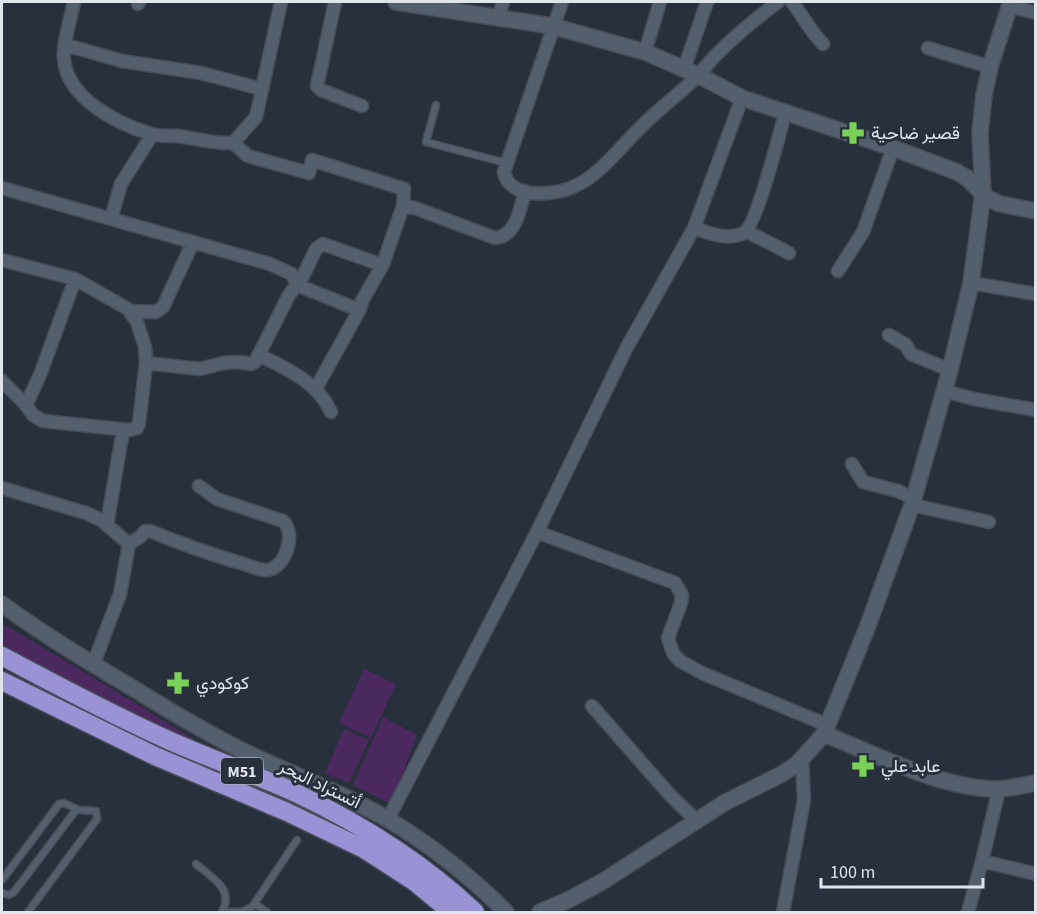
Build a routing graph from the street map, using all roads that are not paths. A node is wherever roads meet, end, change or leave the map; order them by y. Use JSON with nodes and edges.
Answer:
{"nodes":[{"id":1,"x":74,"y":2,"type":"edge"},
{"id":2,"x":281,"y":2,"type":"edge"},
{"id":3,"x":335,"y":2,"type":"edge"},
{"id":4,"x":396,"y":2,"type":"edge"},
{"id":5,"x":503,"y":2,"type":"edge"},
{"id":6,"x":562,"y":2,"type":"edge"},
{"id":7,"x":660,"y":2,"type":"edge"},
{"id":8,"x":707,"y":2,"type":"edge"},
{"id":9,"x":778,"y":2,"type":"edge"},
{"id":10,"x":792,"y":2,"type":"edge"},
{"id":11,"x":1010,"y":4,"type":"edge"},
{"id":12,"x":1035,"y":13,"type":"edge"},
{"id":13,"x":498,"y":18,"type":"junction"},
{"id":14,"x":552,"y":26,"type":"junction"},
{"id":15,"x":823,"y":44,"type":"dead end"},
{"id":16,"x":66,"y":45,"type":"junction"},
{"id":17,"x":928,"y":48,"type":"dead end"},
{"id":18,"x":645,"y":52,"type":"junction"},
{"id":19,"x":990,"y":67,"type":"junction"},
{"id":20,"x":691,"y":72,"type":"junction"},
{"id":21,"x":261,"y":89,"type":"junction"},
{"id":22,"x":742,"y":98,"type":"junction"},
{"id":23,"x":436,"y":105,"type":"dead end"},
{"id":24,"x":362,"y":106,"type":"dead end"},
{"id":25,"x":785,"y":114,"type":"junction"},
{"id":26,"x":152,"y":135,"type":"junction"},
{"id":27,"x":233,"y":143,"type":"junction"},
{"id":28,"x":893,"y":148,"type":"junction"},
{"id":29,"x":506,"y":163,"type":"junction"},
{"id":30,"x":2,"y":189,"type":"edge"},
{"id":31,"x":525,"y":191,"type":"junction"},
{"id":32,"x":983,"y":193,"type":"junction"},
{"id":33,"x":403,"y":206,"type":"junction"},
{"id":34,"x":1035,"y":211,"type":"edge"},
{"id":35,"x":111,"y":219,"type":"junction"},
{"id":36,"x":694,"y":228,"type":"junction"},
{"id":37,"x":746,"y":231,"type":"junction"},
{"id":38,"x":193,"y":242,"type":"junction"},
{"id":39,"x":789,"y":253,"type":"dead end"},
{"id":40,"x":2,"y":260,"type":"edge"},
{"id":41,"x":382,"y":265,"type":"junction"},
{"id":42,"x":838,"y":271,"type":"dead end"},
{"id":43,"x":75,"y":279,"type":"junction"},
{"id":44,"x":971,"y":283,"type":"junction"},
{"id":45,"x":297,"y":285,"type":"junction"},
{"id":46,"x":1035,"y":294,"type":"edge"},
{"id":47,"x":360,"y":309,"type":"junction"},
{"id":48,"x":130,"y":311,"type":"junction"},
{"id":49,"x":889,"y":335,"type":"dead end"},
{"id":50,"x":259,"y":355,"type":"junction"},
{"id":51,"x":146,"y":363,"type":"junction"},
{"id":52,"x":950,"y":370,"type":"junction"},
{"id":53,"x":2,"y":381,"type":"edge"},
{"id":54,"x":315,"y":390,"type":"junction"},
{"id":55,"x":944,"y":391,"type":"junction"},
{"id":56,"x":26,"y":405,"type":"junction"},
{"id":57,"x":1035,"y":410,"type":"edge"},
{"id":58,"x":331,"y":412,"type":"dead end"},
{"id":59,"x":123,"y":430,"type":"junction"},
{"id":60,"x":852,"y":464,"type":"dead end"},
{"id":61,"x":199,"y":486,"type":"dead end"},
{"id":62,"x":2,"y":488,"type":"edge"},
{"id":63,"x":912,"y":501,"type":"junction"},
{"id":64,"x":989,"y":522,"type":"dead end"},
{"id":65,"x":107,"y":525,"type":"junction"},
{"id":66,"x":537,"y":532,"type":"junction"},
{"id":67,"x":129,"y":544,"type":"junction"},
{"id":68,"x":2,"y":603,"type":"edge"},
{"id":69,"x":2,"y":656,"type":"edge"},
{"id":70,"x":93,"y":665,"type":"junction"},
{"id":71,"x":2,"y":682,"type":"edge"},
{"id":72,"x":592,"y":706,"type":"dead end"},
{"id":73,"x":826,"y":729,"type":"junction"},
{"id":74,"x":802,"y":759,"type":"junction"},
{"id":75,"x":1035,"y":783,"type":"edge"},
{"id":76,"x":999,"y":789,"type":"junction"},
{"id":77,"x":76,"y":810,"type":"junction"},
{"id":78,"x":388,"y":819,"type":"junction"},
{"id":79,"x":698,"y":821,"type":"junction"},
{"id":80,"x":297,"y":840,"type":"dead end"},
{"id":81,"x":982,"y":861,"type":"junction"},
{"id":82,"x":196,"y":864,"type":"dead end"},
{"id":83,"x":1035,"y":874,"type":"edge"},
{"id":84,"x":2,"y":880,"type":"edge"},
{"id":85,"x":2,"y":893,"type":"edge"},
{"id":86,"x":255,"y":904,"type":"junction"},
{"id":87,"x":28,"y":912,"type":"edge"},
{"id":88,"x":222,"y":912,"type":"edge"},
{"id":89,"x":267,"y":912,"type":"edge"},
{"id":90,"x":451,"y":912,"type":"edge"},
{"id":91,"x":475,"y":912,"type":"edge"},
{"id":92,"x":506,"y":912,"type":"edge"},
{"id":93,"x":540,"y":912,"type":"edge"},
{"id":94,"x":783,"y":912,"type":"edge"},
{"id":95,"x":968,"y":912,"type":"edge"}],
"edges":[{"from":1,"to":16,"type":"street"},
{"from":2,"to":21,"type":"street"},
{"from":3,"to":24,"type":"street"},
{"from":4,"to":13,"type":"street"},
{"from":5,"to":13,"type":"street"},
{"from":6,"to":14,"type":"street"},
{"from":7,"to":18,"type":"street"},
{"from":8,"to":20,"type":"street"},
{"from":9,"to":20,"type":"street"},
{"from":10,"to":15,"type":"street"},
{"from":11,"to":12,"type":"street"},
{"from":11,"to":19,"type":"street"},
{"from":13,"to":14,"type":"street"},
{"from":14,"to":18,"type":"street"},
{"from":14,"to":29,"type":"street"},
{"from":16,"to":21,"type":"street"},
{"from":16,"to":26,"type":"street"},
{"from":17,"to":19,"type":"street"},
{"from":18,"to":20,"type":"street"},
{"from":19,"to":32,"type":"street"},
{"from":20,"to":22,"type":"street"},
{"from":20,"to":31,"type":"street"},
{"from":21,"to":27,"type":"street"},
{"from":22,"to":25,"type":"street"},
{"from":22,"to":36,"type":"street"},
{"from":23,"to":29,"type":"lane"},
{"from":25,"to":28,"type":"street"},
{"from":25,"to":37,"type":"street"},
{"from":26,"to":27,"type":"street"},
{"from":26,"to":35,"type":"street"},
{"from":27,"to":33,"type":"street"},
{"from":28,"to":32,"type":"street"},
{"from":28,"to":42,"type":"street"},
{"from":29,"to":31,"type":"street"},
{"from":30,"to":35,"type":"street"},
{"from":31,"to":33,"type":"street"},
{"from":32,"to":34,"type":"street"},
{"from":32,"to":44,"type":"street"},
{"from":33,"to":41,"type":"street"},
{"from":35,"to":38,"type":"street"},
{"from":36,"to":37,"type":"street"},
{"from":36,"to":66,"type":"street"},
{"from":37,"to":39,"type":"street"},
{"from":38,"to":45,"type":"street"},
{"from":38,"to":48,"type":"street"},
{"from":40,"to":43,"type":"street"},
{"from":41,"to":45,"type":"street"},
{"from":41,"to":47,"type":"street"},
{"from":43,"to":48,"type":"street"},
{"from":43,"to":56,"type":"street"},
{"from":44,"to":46,"type":"street"},
{"from":44,"to":52,"type":"street"},
{"from":45,"to":47,"type":"street"},
{"from":45,"to":50,"type":"street"},
{"from":47,"to":54,"type":"street"},
{"from":48,"to":51,"type":"street"},
{"from":49,"to":52,"type":"street"},
{"from":50,"to":51,"type":"street"},
{"from":50,"to":54,"type":"street"},
{"from":51,"to":59,"type":"street"},
{"from":52,"to":55,"type":"street"},
{"from":53,"to":56,"type":"street"},
{"from":54,"to":58,"type":"street"},
{"from":55,"to":57,"type":"street"},
{"from":55,"to":63,"type":"street"},
{"from":56,"to":59,"type":"street"},
{"from":59,"to":65,"type":"street"},
{"from":60,"to":63,"type":"street"},
{"from":61,"to":67,"type":"street"},
{"from":62,"to":65,"type":"street"},
{"from":63,"to":64,"type":"street"},
{"from":63,"to":73,"type":"street"},
{"from":65,"to":67,"type":"street"},
{"from":66,"to":73,"type":"street"},
{"from":66,"to":78,"type":"street"},
{"from":67,"to":70,"type":"street"},
{"from":68,"to":70,"type":"street"},
{"from":69,"to":91,"type":"highway","name":"أتستراد البحر","number":"M51"},
{"from":70,"to":78,"type":"street"},
{"from":71,"to":90,"type":"highway","number":"M51"},
{"from":72,"to":79,"type":"street"},
{"from":73,"to":74,"type":"street"},
{"from":73,"to":76,"type":"street"},
{"from":74,"to":79,"type":"street"},
{"from":74,"to":94,"type":"street"},
{"from":75,"to":76,"type":"street"},
{"from":76,"to":81,"type":"street"},
{"from":77,"to":84,"type":"lane"},
{"from":77,"to":85,"type":"lane"},
{"from":77,"to":87,"type":"lane"},
{"from":78,"to":92,"type":"street"},
{"from":79,"to":93,"type":"street"},
{"from":80,"to":86,"type":"lane"},
{"from":81,"to":83,"type":"street"},
{"from":81,"to":95,"type":"street"},
{"from":82,"to":88,"type":"lane"},
{"from":86,"to":88,"type":"lane"},
{"from":86,"to":89,"type":"lane"}]}
